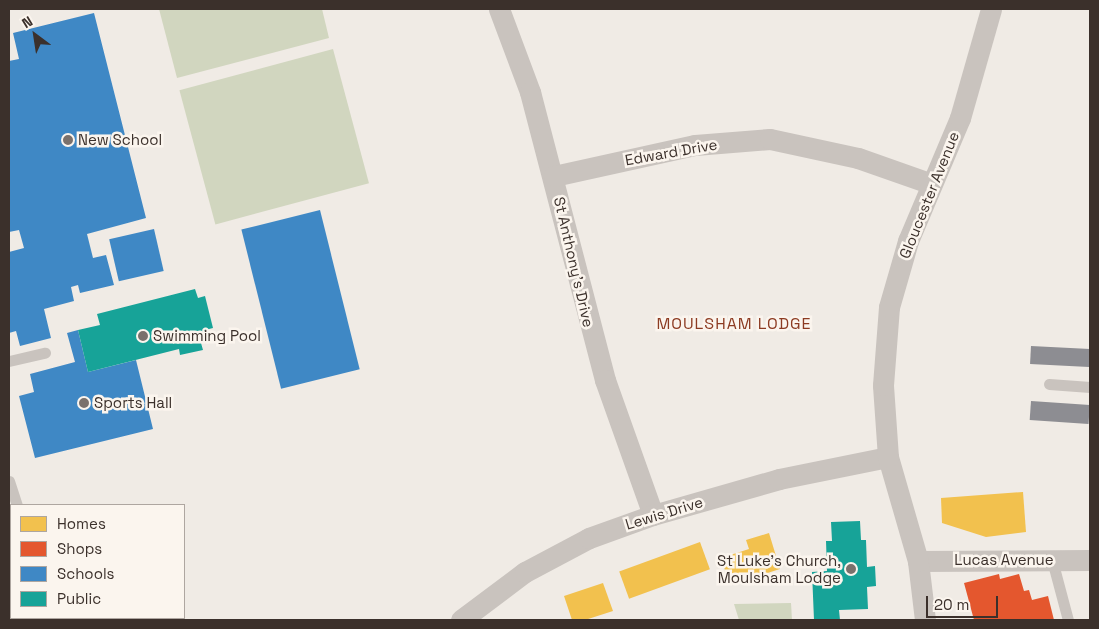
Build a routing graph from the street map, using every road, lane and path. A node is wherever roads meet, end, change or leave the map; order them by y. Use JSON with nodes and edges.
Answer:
{"nodes":[{"id":1,"x":499,"y":9,"type":"edge"},
{"id":2,"x":991,"y":9,"type":"edge"},
{"id":3,"x":554,"y":176,"type":"junction"},
{"id":4,"x":932,"y":184,"type":"junction"},
{"id":5,"x":45,"y":353,"type":"dead end"},
{"id":6,"x":9,"y":361,"type":"edge"},
{"id":7,"x":1049,"y":384,"type":"dead end"},
{"id":8,"x":1090,"y":387,"type":"edge"},
{"id":9,"x":888,"y":456,"type":"junction"},
{"id":10,"x":9,"y":481,"type":"edge"},
{"id":11,"x":17,"y":504,"type":"edge"},
{"id":12,"x":653,"y":515,"type":"junction"},
{"id":13,"x":1052,"y":560,"type":"junction"},
{"id":14,"x":1090,"y":560,"type":"edge"},
{"id":15,"x":918,"y":561,"type":"junction"},
{"id":16,"x":461,"y":620,"type":"edge"},
{"id":17,"x":925,"y":620,"type":"edge"},
{"id":18,"x":1068,"y":620,"type":"edge"}],
"edges":[{"from":1,"to":3,"type":"street","name":"St Anthony's Drive"},
{"from":2,"to":4,"type":"street","name":"Gloucester Avenue"},
{"from":3,"to":4,"type":"street","name":"Edward Drive"},
{"from":3,"to":12,"type":"street","name":"St Anthony's Drive"},
{"from":4,"to":9,"type":"street","name":"Gloucester Avenue"},
{"from":5,"to":6,"type":"lane"},
{"from":7,"to":8,"type":"lane"},
{"from":9,"to":12,"type":"street","name":"Lewis Drive"},
{"from":9,"to":15,"type":"street","name":"Gloucester Avenue"},
{"from":10,"to":11,"type":"lane"},
{"from":12,"to":16,"type":"street","name":"Lewis Drive"},
{"from":13,"to":14,"type":"street","name":"Lucas Avenue"},
{"from":13,"to":15,"type":"street","name":"Lucas Avenue"},
{"from":13,"to":18,"type":"lane"},
{"from":15,"to":17,"type":"street","name":"Gloucester Avenue"}]}
